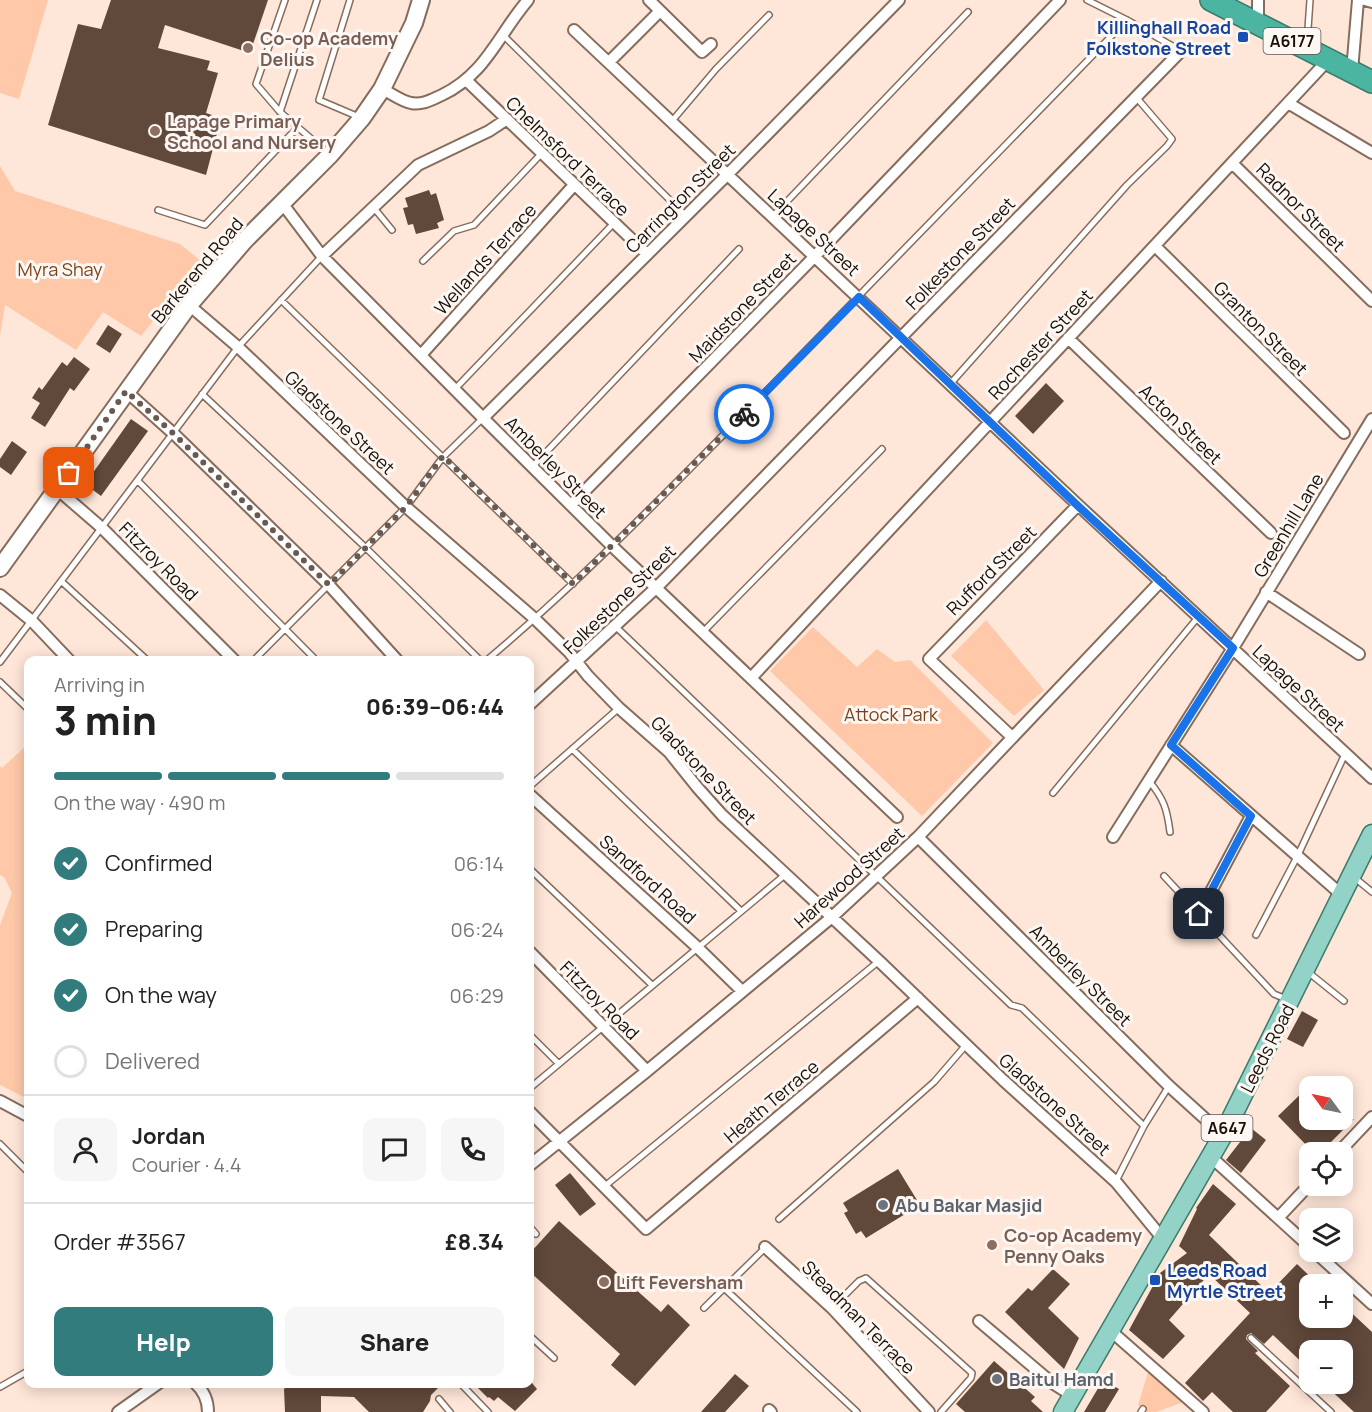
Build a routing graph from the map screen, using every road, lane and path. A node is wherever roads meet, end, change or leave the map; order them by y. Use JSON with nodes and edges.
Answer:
{"nodes":[{"id":1,"x":285,"y":0,"type":"edge"},
{"id":2,"x":317,"y":0,"type":"edge"},
{"id":3,"x":350,"y":0,"type":"edge"},
{"id":4,"x":421,"y":0,"type":"edge"},
{"id":5,"x":528,"y":0,"type":"edge"},
{"id":6,"x":649,"y":0,"type":"edge"},
{"id":7,"x":898,"y":0,"type":"edge"},
{"id":8,"x":1060,"y":0,"type":"edge"},
{"id":9,"x":1087,"y":0,"type":"edge"},
{"id":10,"x":1258,"y":0,"type":"edge"},
{"id":11,"x":1310,"y":0,"type":"edge"},
{"id":12,"x":1358,"y":0,"type":"edge"},
{"id":13,"x":1365,"y":0,"type":"edge"},
{"id":14,"x":1220,"y":2,"type":"edge"},
{"id":15,"x":1372,"y":2,"type":"edge"},
{"id":16,"x":660,"y":11,"type":"junction"},
{"id":17,"x":968,"y":12,"type":"dead end"},
{"id":18,"x":769,"y":15,"type":"dead end"},
{"id":19,"x":1127,"y":20,"type":"junction"},
{"id":20,"x":1258,"y":24,"type":"junction"},
{"id":21,"x":574,"y":30,"type":"dead end"},
{"id":22,"x":503,"y":34,"type":"junction"},
{"id":23,"x":711,"y":44,"type":"dead end"},
{"id":24,"x":1307,"y":48,"type":"junction"},
{"id":25,"x":1181,"y":51,"type":"joint"},
{"id":26,"x":1329,"y":59,"type":"junction"},
{"id":27,"x":609,"y":62,"type":"junction"},
{"id":28,"x":1352,"y":71,"type":"junction"},
{"id":29,"x":467,"y":81,"type":"junction"},
{"id":30,"x":1372,"y":82,"type":"edge"},
{"id":31,"x":382,"y":89,"type":"junction"},
{"id":32,"x":1136,"y":97,"type":"junction"},
{"id":33,"x":1288,"y":103,"type":"junction"},
{"id":34,"x":280,"y":112,"type":"junction"},
{"id":35,"x":362,"y":118,"type":"junction"},
{"id":36,"x":507,"y":119,"type":"junction"},
{"id":37,"x":672,"y":121,"type":"junction"},
{"id":38,"x":298,"y":127,"type":"junction"},
{"id":39,"x":542,"y":153,"type":"junction"},
{"id":40,"x":1372,"y":153,"type":"edge"},
{"id":41,"x":330,"y":155,"type":"junction"},
{"id":42,"x":1232,"y":163,"type":"junction"},
{"id":43,"x":728,"y":174,"type":"junction"},
{"id":44,"x":574,"y":185,"type":"junction"},
{"id":45,"x":282,"y":204,"type":"junction"},
{"id":46,"x":373,"y":207,"type":"junction"},
{"id":47,"x":158,"y":210,"type":"dead end"},
{"id":48,"x":686,"y":216,"type":"junction"},
{"id":49,"x":773,"y":216,"type":"junction"},
{"id":50,"x":614,"y":223,"type":"junction"},
{"id":51,"x":392,"y":230,"type":"dead end"},
{"id":52,"x":1155,"y":246,"type":"junction"},
{"id":53,"x":739,"y":249,"type":"dead end"},
{"id":54,"x":647,"y":254,"type":"junction"},
{"id":55,"x":322,"y":256,"type":"junction"},
{"id":56,"x":815,"y":256,"type":"junction"},
{"id":57,"x":423,"y":261,"type":"dead end"},
{"id":58,"x":859,"y":297,"type":"junction"},
{"id":59,"x":281,"y":300,"type":"junction"},
{"id":60,"x":1372,"y":301,"type":"edge"},
{"id":61,"x":189,"y":305,"type":"junction"},
{"id":62,"x":902,"y":337,"type":"junction"},
{"id":63,"x":1068,"y":338,"type":"junction"},
{"id":64,"x":238,"y":347,"type":"junction"},
{"id":65,"x":421,"y":355,"type":"junction"},
{"id":66,"x":951,"y":383,"type":"junction"},
{"id":67,"x":454,"y":389,"type":"junction"},
{"id":68,"x":126,"y":391,"type":"junction"},
{"id":69,"x":202,"y":394,"type":"junction"},
{"id":70,"x":483,"y":418,"type":"junction"},
{"id":71,"x":1372,"y":419,"type":"edge"},
{"id":72,"x":991,"y":421,"type":"junction"},
{"id":73,"x":1344,"y":433,"type":"dead end"},
{"id":74,"x":174,"y":434,"type":"junction"},
{"id":75,"x":882,"y":449,"type":"dead end"},
{"id":76,"x":443,"y":456,"type":"junction"},
{"id":77,"x":533,"y":466,"type":"junction"},
{"id":78,"x":138,"y":481,"type":"junction"},
{"id":79,"x":57,"y":489,"type":"junction"},
{"id":80,"x":571,"y":505,"type":"junction"},
{"id":81,"x":1078,"y":506,"type":"junction"},
{"id":82,"x":406,"y":507,"type":"junction"},
{"id":83,"x":102,"y":528,"type":"junction"},
{"id":84,"x":1271,"y":533,"type":"dead end"},
{"id":85,"x":612,"y":546,"type":"junction"},
{"id":86,"x":365,"y":547,"type":"junction"},
{"id":87,"x":0,"y":568,"type":"edge"},
{"id":88,"x":61,"y":581,"type":"junction"},
{"id":89,"x":1161,"y":581,"type":"junction"},
{"id":90,"x":573,"y":584,"type":"junction"},
{"id":91,"x":329,"y":585,"type":"junction"},
{"id":92,"x":657,"y":587,"type":"junction"},
{"id":93,"x":1266,"y":592,"type":"junction"},
{"id":94,"x":0,"y":595,"type":"edge"},
{"id":95,"x":1199,"y":616,"type":"junction"},
{"id":96,"x":535,"y":619,"type":"junction"},
{"id":97,"x":32,"y":621,"type":"junction"},
{"id":98,"x":615,"y":626,"type":"junction"},
{"id":99,"x":285,"y":628,"type":"junction"},
{"id":100,"x":702,"y":633,"type":"junction"},
{"id":101,"x":1233,"y":648,"type":"junction"},
{"id":102,"x":1359,"y":654,"type":"dead end"},
{"id":103,"x":65,"y":656,"type":"edge"},
{"id":104,"x":143,"y":656,"type":"edge"},
{"id":105,"x":230,"y":656,"type":"edge"},
{"id":106,"x":258,"y":656,"type":"edge"},
{"id":107,"x":312,"y":656,"type":"edge"},
{"id":108,"x":393,"y":656,"type":"edge"},
{"id":109,"x":476,"y":656,"type":"edge"},
{"id":110,"x":492,"y":656,"type":"edge"},
{"id":111,"x":0,"y":662,"type":"edge"},
{"id":112,"x":578,"y":662,"type":"junction"},
{"id":113,"x":751,"y":678,"type":"junction"},
{"id":114,"x":0,"y":682,"type":"edge"},
{"id":115,"x":534,"y":700,"type":"edge"},
{"id":116,"x":24,"y":705,"type":"edge"},
{"id":117,"x":619,"y":708,"type":"junction"},
{"id":118,"x":1012,"y":737,"type":"junction"},
{"id":119,"x":1171,"y":745,"type":"junction"},
{"id":120,"x":572,"y":749,"type":"junction"},
{"id":121,"x":1346,"y":754,"type":"junction"},
{"id":122,"x":1372,"y":778,"type":"edge"},
{"id":123,"x":1149,"y":781,"type":"junction"},
{"id":124,"x":534,"y":782,"type":"edge"},
{"id":125,"x":1053,"y":793,"type":"dead end"},
{"id":126,"x":534,"y":799,"type":"edge"},
{"id":127,"x":1251,"y":816,"type":"junction"},
{"id":128,"x":897,"y":817,"type":"dead end"},
{"id":129,"x":1170,"y":832,"type":"dead end"},
{"id":130,"x":1372,"y":834,"type":"edge"},
{"id":131,"x":918,"y":837,"type":"junction"},
{"id":132,"x":1113,"y":837,"type":"dead end"},
{"id":133,"x":1298,"y":855,"type":"junction"},
{"id":134,"x":534,"y":873,"type":"edge"},
{"id":135,"x":786,"y":874,"type":"junction"},
{"id":136,"x":875,"y":876,"type":"junction"},
{"id":137,"x":1164,"y":876,"type":"dead end"},
{"id":138,"x":1352,"y":876,"type":"junction"},
{"id":139,"x":1372,"y":892,"type":"edge"},
{"id":140,"x":1343,"y":896,"type":"junction"},
{"id":141,"x":741,"y":910,"type":"junction"},
{"id":142,"x":1199,"y":914,"type":"junction"},
{"id":143,"x":832,"y":917,"type":"junction"},
{"id":144,"x":1256,"y":935,"type":"dead end"},
{"id":145,"x":697,"y":947,"type":"junction"},
{"id":146,"x":534,"y":956,"type":"edge"},
{"id":147,"x":879,"y":961,"type":"junction"},
{"id":148,"x":1306,"y":970,"type":"junction"},
{"id":149,"x":652,"y":985,"type":"junction"},
{"id":150,"x":742,"y":991,"type":"junction"},
{"id":151,"x":918,"y":998,"type":"junction"},
{"id":152,"x":1290,"y":1000,"type":"junction"},
{"id":153,"x":1344,"y":1001,"type":"dead end"},
{"id":154,"x":602,"y":1026,"type":"junction"},
{"id":155,"x":534,"y":1039,"type":"edge"},
{"id":156,"x":966,"y":1045,"type":"junction"},
{"id":157,"x":558,"y":1063,"type":"junction"},
{"id":158,"x":647,"y":1071,"type":"junction"},
{"id":159,"x":534,"y":1084,"type":"edge"},
{"id":160,"x":1169,"y":1086,"type":"junction"},
{"id":161,"x":0,"y":1101,"type":"edge"},
{"id":162,"x":24,"y":1114,"type":"edge"},
{"id":163,"x":534,"y":1116,"type":"edge"},
{"id":164,"x":1372,"y":1117,"type":"edge"},
{"id":165,"x":1144,"y":1126,"type":"junction"},
{"id":166,"x":1223,"y":1136,"type":"junction"},
{"id":167,"x":559,"y":1140,"type":"junction"},
{"id":168,"x":1348,"y":1142,"type":"edge"},
{"id":169,"x":0,"y":1144,"type":"edge"},
{"id":170,"x":1211,"y":1158,"type":"junction"},
{"id":171,"x":534,"y":1162,"type":"edge"},
{"id":172,"x":24,"y":1168,"type":"edge"},
{"id":173,"x":1116,"y":1182,"type":"junction"},
{"id":174,"x":605,"y":1186,"type":"junction"},
{"id":175,"x":1299,"y":1196,"type":"edge"},
{"id":176,"x":1278,"y":1218,"type":"junction"},
{"id":177,"x":779,"y":1220,"type":"dead end"},
{"id":178,"x":534,"y":1232,"type":"edge"},
{"id":179,"x":536,"y":1234,"type":"dead end"},
{"id":180,"x":1299,"y":1237,"type":"edge"},
{"id":181,"x":1163,"y":1239,"type":"junction"},
{"id":182,"x":765,"y":1247,"type":"joint"},
{"id":183,"x":1326,"y":1262,"type":"edge"},
{"id":184,"x":725,"y":1289,"type":"junction"},
{"id":185,"x":1372,"y":1304,"type":"edge"},
{"id":186,"x":704,"y":1308,"type":"dead end"},
{"id":187,"x":832,"y":1308,"type":"junction"},
{"id":188,"x":979,"y":1322,"type":"dead end"},
{"id":189,"x":1111,"y":1331,"type":"junction"},
{"id":190,"x":1251,"y":1338,"type":"dead end"},
{"id":191,"x":534,"y":1340,"type":"edge"},
{"id":192,"x":554,"y":1358,"type":"dead end"},
{"id":193,"x":24,"y":1373,"type":"edge"},
{"id":194,"x":0,"y":1387,"type":"edge"},
{"id":195,"x":152,"y":1388,"type":"edge"},
{"id":196,"x":201,"y":1388,"type":"edge"},
{"id":197,"x":465,"y":1388,"type":"edge"},
{"id":198,"x":438,"y":1400,"type":"dead end"},
{"id":199,"x":1067,"y":1407,"type":"edge"},
{"id":200,"x":118,"y":1412,"type":"edge"},
{"id":201,"x":208,"y":1412,"type":"edge"},
{"id":202,"x":450,"y":1412,"type":"edge"},
{"id":203,"x":488,"y":1412,"type":"edge"},
{"id":204,"x":857,"y":1412,"type":"edge"},
{"id":205,"x":929,"y":1412,"type":"edge"},
{"id":206,"x":941,"y":1412,"type":"edge"},
{"id":207,"x":1203,"y":1412,"type":"edge"},
{"id":208,"x":1331,"y":1412,"type":"edge"}],
"edges":[{"from":1,"to":34,"type":"lane"},
{"from":2,"to":34,"type":"lane"},
{"from":3,"to":35,"type":"lane"},
{"from":4,"to":31,"type":"main road","name":"Barkerend Road"},
{"from":5,"to":22,"type":"street"},
{"from":6,"to":16,"type":"street"},
{"from":7,"to":43,"type":"street","name":"Carrington Street"},
{"from":8,"to":56,"type":"street","name":"Maidstone Street"},
{"from":9,"to":19,"type":"lane"},
{"from":10,"to":20,"type":"street"},
{"from":11,"to":24,"type":"lane"},
{"from":12,"to":28,"type":"street"},
{"from":13,"to":15,"type":"street"},
{"from":14,"to":20,"type":"highway","number":"A6177"},
{"from":16,"to":23,"type":"street"},
{"from":16,"to":27,"type":"street"},
{"from":17,"to":49,"type":"lane"},
{"from":18,"to":37,"type":"lane"},
{"from":19,"to":25,"type":"lane"},
{"from":19,"to":58,"type":"lane"},
{"from":20,"to":24,"type":"highway","number":"A6177"},
{"from":21,"to":27,"type":"street","name":"Lapage Street"},
{"from":22,"to":29,"type":"street"},
{"from":22,"to":48,"type":"lane"},
{"from":24,"to":26,"type":"highway","number":"A6177"},
{"from":25,"to":32,"type":"street","name":"Folkestone Street"},
{"from":26,"to":28,"type":"highway","number":"A6177"},
{"from":26,"to":33,"type":"street","name":"Rochester Street"},
{"from":27,"to":37,"type":"street","name":"Lapage Street"},
{"from":28,"to":30,"type":"highway","number":"A6177"},
{"from":29,"to":31,"type":"street"},
{"from":29,"to":36,"type":"street","name":"Chelmsford Terrace"},
{"from":31,"to":35,"type":"main road","name":"Barkerend Road"},
{"from":32,"to":62,"type":"street","name":"Folkestone Street"},
{"from":32,"to":66,"type":"lane"},
{"from":33,"to":40,"type":"street"},
{"from":33,"to":42,"type":"street","name":"Rochester Street"},
{"from":34,"to":38,"type":"lane"},
{"from":35,"to":41,"type":"main road","name":"Barkerend Road"},
{"from":36,"to":39,"type":"street","name":"Chelmsford Terrace"},
{"from":36,"to":46,"type":"street"},
{"from":37,"to":43,"type":"street","name":"Lapage Street"},
{"from":38,"to":41,"type":"lane"},
{"from":38,"to":47,"type":"lane"},
{"from":39,"to":44,"type":"street","name":"Chelmsford Terrace"},
{"from":39,"to":57,"type":"lane"},
{"from":41,"to":45,"type":"main road","name":"Barkerend Road"},
{"from":42,"to":52,"type":"street","name":"Rochester Street"},
{"from":42,"to":60,"type":"street","name":"Radnor Street"},
{"from":43,"to":48,"type":"street","name":"Carrington Street"},
{"from":43,"to":49,"type":"street","name":"Lapage Street"},
{"from":44,"to":50,"type":"street","name":"Chelmsford Terrace"},
{"from":44,"to":65,"type":"street","name":"Wellands Terrace"},
{"from":45,"to":55,"type":"street","name":"Amberley Street"},
{"from":45,"to":61,"type":"main road","name":"Barkerend Road"},
{"from":46,"to":51,"type":"lane"},
{"from":46,"to":55,"type":"street"},
{"from":48,"to":54,"type":"street","name":"Carrington Street"},
{"from":49,"to":56,"type":"street","name":"Lapage Street"},
{"from":50,"to":54,"type":"street","name":"Chelmsford Terrace"},
{"from":50,"to":67,"type":"lane"},
{"from":52,"to":63,"type":"street","name":"Rochester Street"},
{"from":52,"to":73,"type":"street","name":"Granton Street"},
{"from":53,"to":77,"type":"lane"},
{"from":54,"to":70,"type":"street","name":"Carrington Street"},
{"from":55,"to":59,"type":"lane"},
{"from":55,"to":65,"type":"street","name":"Amberley Street"},
{"from":56,"to":58,"type":"street","name":"Lapage Street"},
{"from":56,"to":80,"type":"street","name":"Maidstone Street"},
{"from":58,"to":62,"type":"street","name":"Lapage Street"},
{"from":58,"to":85,"type":"lane"},
{"from":59,"to":64,"type":"lane"},
{"from":59,"to":76,"type":"lane"},
{"from":61,"to":64,"type":"street","name":"Gladstone Street"},
{"from":61,"to":68,"type":"main road","name":"Barkerend Road"},
{"from":62,"to":66,"type":"street","name":"Lapage Street"},
{"from":62,"to":92,"type":"street","name":"Folkestone Street"},
{"from":63,"to":72,"type":"street","name":"Rochester Street"},
{"from":63,"to":84,"type":"street","name":"Acton Street"},
{"from":64,"to":69,"type":"lane"},
{"from":64,"to":82,"type":"street","name":"Gladstone Street"},
{"from":65,"to":67,"type":"street","name":"Amberley Street"},
{"from":66,"to":72,"type":"street","name":"Lapage Street"},
{"from":67,"to":70,"type":"street","name":"Amberley Street"},
{"from":68,"to":74,"type":"street"},
{"from":68,"to":79,"type":"main road","name":"Barkerend Road"},
{"from":69,"to":74,"type":"lane"},
{"from":69,"to":86,"type":"lane"},
{"from":70,"to":76,"type":"lane"},
{"from":70,"to":77,"type":"street","name":"Amberley Street"},
{"from":71,"to":93,"type":"street","name":"Greenhill Lane"},
{"from":72,"to":81,"type":"street","name":"Lapage Street"},
{"from":72,"to":113,"type":"street","name":"Rochester Street"},
{"from":74,"to":78,"type":"lane"},
{"from":74,"to":91,"type":"street"},
{"from":75,"to":100,"type":"lane"},
{"from":76,"to":82,"type":"lane"},
{"from":76,"to":90,"type":"lane"},
{"from":77,"to":80,"type":"street","name":"Amberley Street"},
{"from":78,"to":83,"type":"lane"},
{"from":78,"to":99,"type":"lane"},
{"from":79,"to":83,"type":"street","name":"Fitzroy Road"},
{"from":79,"to":87,"type":"main road","name":"Barkerend Road"},
{"from":80,"to":85,"type":"street","name":"Amberley Street"},
{"from":81,"to":89,"type":"street","name":"Lapage Street"},
{"from":81,"to":118,"type":"street","name":"Rufford Street"},
{"from":82,"to":86,"type":"lane"},
{"from":82,"to":96,"type":"street","name":"Gladstone Street"},
{"from":83,"to":88,"type":"lane"},
{"from":83,"to":105,"type":"street","name":"Fitzroy Road"},
{"from":85,"to":90,"type":"lane"},
{"from":85,"to":92,"type":"street","name":"Amberley Street"},
{"from":86,"to":91,"type":"lane"},
{"from":86,"to":109,"type":"lane"},
{"from":88,"to":97,"type":"lane"},
{"from":88,"to":104,"type":"lane"},
{"from":89,"to":95,"type":"street","name":"Lapage Street"},
{"from":89,"to":118,"type":"street","name":"Harewood Street"},
{"from":90,"to":96,"type":"lane"},
{"from":91,"to":99,"type":"lane"},
{"from":91,"to":108,"type":"street"},
{"from":92,"to":98,"type":"street","name":"Folkestone Street"},
{"from":92,"to":100,"type":"street","name":"Amberley Street"},
{"from":93,"to":101,"type":"street","name":"Greenhill Lane"},
{"from":93,"to":102,"type":"street"},
{"from":94,"to":97,"type":"street"},
{"from":95,"to":101,"type":"street","name":"Lapage Street"},
{"from":95,"to":125,"type":"lane"},
{"from":96,"to":110,"type":"lane"},
{"from":96,"to":112,"type":"street","name":"Gladstone Street"},
{"from":97,"to":103,"type":"street"},
{"from":97,"to":111,"type":"lane"},
{"from":98,"to":112,"type":"street","name":"Folkestone Street"},
{"from":98,"to":136,"type":"lane"},
{"from":99,"to":106,"type":"lane"},
{"from":99,"to":107,"type":"lane"},
{"from":100,"to":113,"type":"street","name":"Amberley Street"},
{"from":101,"to":119,"type":"street","name":"Greenhill Lane"},
{"from":101,"to":121,"type":"street","name":"Lapage Street"},
{"from":112,"to":115,"type":"street","name":"Folkestone Street"},
{"from":112,"to":117,"type":"street","name":"Gladstone Street"},
{"from":113,"to":128,"type":"street","name":"Amberley Street"},
{"from":114,"to":116,"type":"lane"},
{"from":117,"to":120,"type":"lane"},
{"from":117,"to":135,"type":"street","name":"Gladstone Street"},
{"from":118,"to":131,"type":"street","name":"Harewood Street"},
{"from":119,"to":123,"type":"street","name":"Greenhill Lane"},
{"from":119,"to":127,"type":"street"},
{"from":120,"to":124,"type":"lane"},
{"from":120,"to":141,"type":"lane"},
{"from":121,"to":122,"type":"street","name":"Lapage Street"},
{"from":121,"to":133,"type":"lane"},
{"from":123,"to":129,"type":"lane"},
{"from":123,"to":132,"type":"street","name":"Greenhill Lane"},
{"from":126,"to":145,"type":"street","name":"Sandford Road"},
{"from":127,"to":133,"type":"street"},
{"from":127,"to":142,"type":"street"},
{"from":130,"to":138,"type":"main road","name":"Leeds Road","number":"A647"},
{"from":131,"to":136,"type":"street","name":"Harewood Street"},
{"from":131,"to":160,"type":"street","name":"Amberley Street"},
{"from":133,"to":140,"type":"street"},
{"from":133,"to":144,"type":"lane"},
{"from":134,"to":149,"type":"lane"},
{"from":135,"to":141,"type":"lane"},
{"from":135,"to":143,"type":"street","name":"Gladstone Street"},
{"from":136,"to":143,"type":"street","name":"Harewood Street"},
{"from":136,"to":165,"type":"lane"},
{"from":137,"to":142,"type":"lane"},
{"from":138,"to":139,"type":"lane"},
{"from":138,"to":140,"type":"main road","name":"Leeds Road","number":"A647"},
{"from":140,"to":148,"type":"main road","name":"Leeds Road","number":"A647"},
{"from":141,"to":145,"type":"lane"},
{"from":142,"to":152,"type":"lane"},
{"from":143,"to":147,"type":"street","name":"Gladstone Street"},
{"from":143,"to":150,"type":"street","name":"Harewood Street"},
{"from":145,"to":149,"type":"lane"},
{"from":145,"to":150,"type":"street","name":"Sandford Road"},
{"from":146,"to":154,"type":"street","name":"Fitzroy Road"},
{"from":147,"to":151,"type":"street","name":"Gladstone Street"},
{"from":147,"to":174,"type":"lane"},
{"from":148,"to":152,"type":"main road","name":"Leeds Road","number":"A647"},
{"from":148,"to":153,"type":"lane"},
{"from":149,"to":154,"type":"lane"},
{"from":150,"to":158,"type":"street","name":"Harewood Street"},
{"from":151,"to":156,"type":"street","name":"Gladstone Street"},
{"from":151,"to":174,"type":"street","name":"Heath Terrace"},
{"from":152,"to":166,"type":"main road","name":"Leeds Road","number":"A647"},
{"from":154,"to":157,"type":"lane"},
{"from":154,"to":158,"type":"street","name":"Fitzroy Road"},
{"from":155,"to":157,"type":"lane"},
{"from":156,"to":173,"type":"street","name":"Gladstone Street"},
{"from":156,"to":177,"type":"lane"},
{"from":157,"to":159,"type":"lane"},
{"from":158,"to":167,"type":"street","name":"Harewood Street"},
{"from":160,"to":165,"type":"lane"},
{"from":160,"to":166,"type":"street","name":"Amberley Street"},
{"from":161,"to":162,"type":"street"},
{"from":163,"to":167,"type":"street"},
{"from":164,"to":168,"type":"street"},
{"from":165,"to":173,"type":"lane"},
{"from":166,"to":170,"type":"main road","name":"Leeds Road","number":"A647"},
{"from":167,"to":171,"type":"street","name":"Harewood Street"},
{"from":167,"to":174,"type":"street"},
{"from":169,"to":172,"type":"lane"},
{"from":170,"to":176,"type":"street"},
{"from":170,"to":181,"type":"main road","name":"Leeds Road","number":"A647"},
{"from":173,"to":181,"type":"street","name":"Gladstone Street"},
{"from":175,"to":176,"type":"street"},
{"from":176,"to":180,"type":"street"},
{"from":178,"to":179,"type":"lane"},
{"from":181,"to":189,"type":"main road","name":"Leeds Road","number":"A647"},
{"from":182,"to":184,"type":"lane"},
{"from":182,"to":187,"type":"street","name":"Steadman Terrace"},
{"from":183,"to":185,"type":"street"},
{"from":184,"to":186,"type":"lane"},
{"from":184,"to":204,"type":"lane"},
{"from":187,"to":205,"type":"street","name":"Steadman Terrace"},
{"from":187,"to":206,"type":"lane"},
{"from":188,"to":199,"type":"street"},
{"from":189,"to":199,"type":"main road","name":"Leeds Road","number":"A647"},
{"from":189,"to":207,"type":"street"},
{"from":190,"to":208,"type":"lane"},
{"from":191,"to":192,"type":"lane"},
{"from":193,"to":194,"type":"lane"},
{"from":195,"to":200,"type":"street"},
{"from":196,"to":201,"type":"street"},
{"from":197,"to":203,"type":"lane"},
{"from":198,"to":202,"type":"lane"}]}
